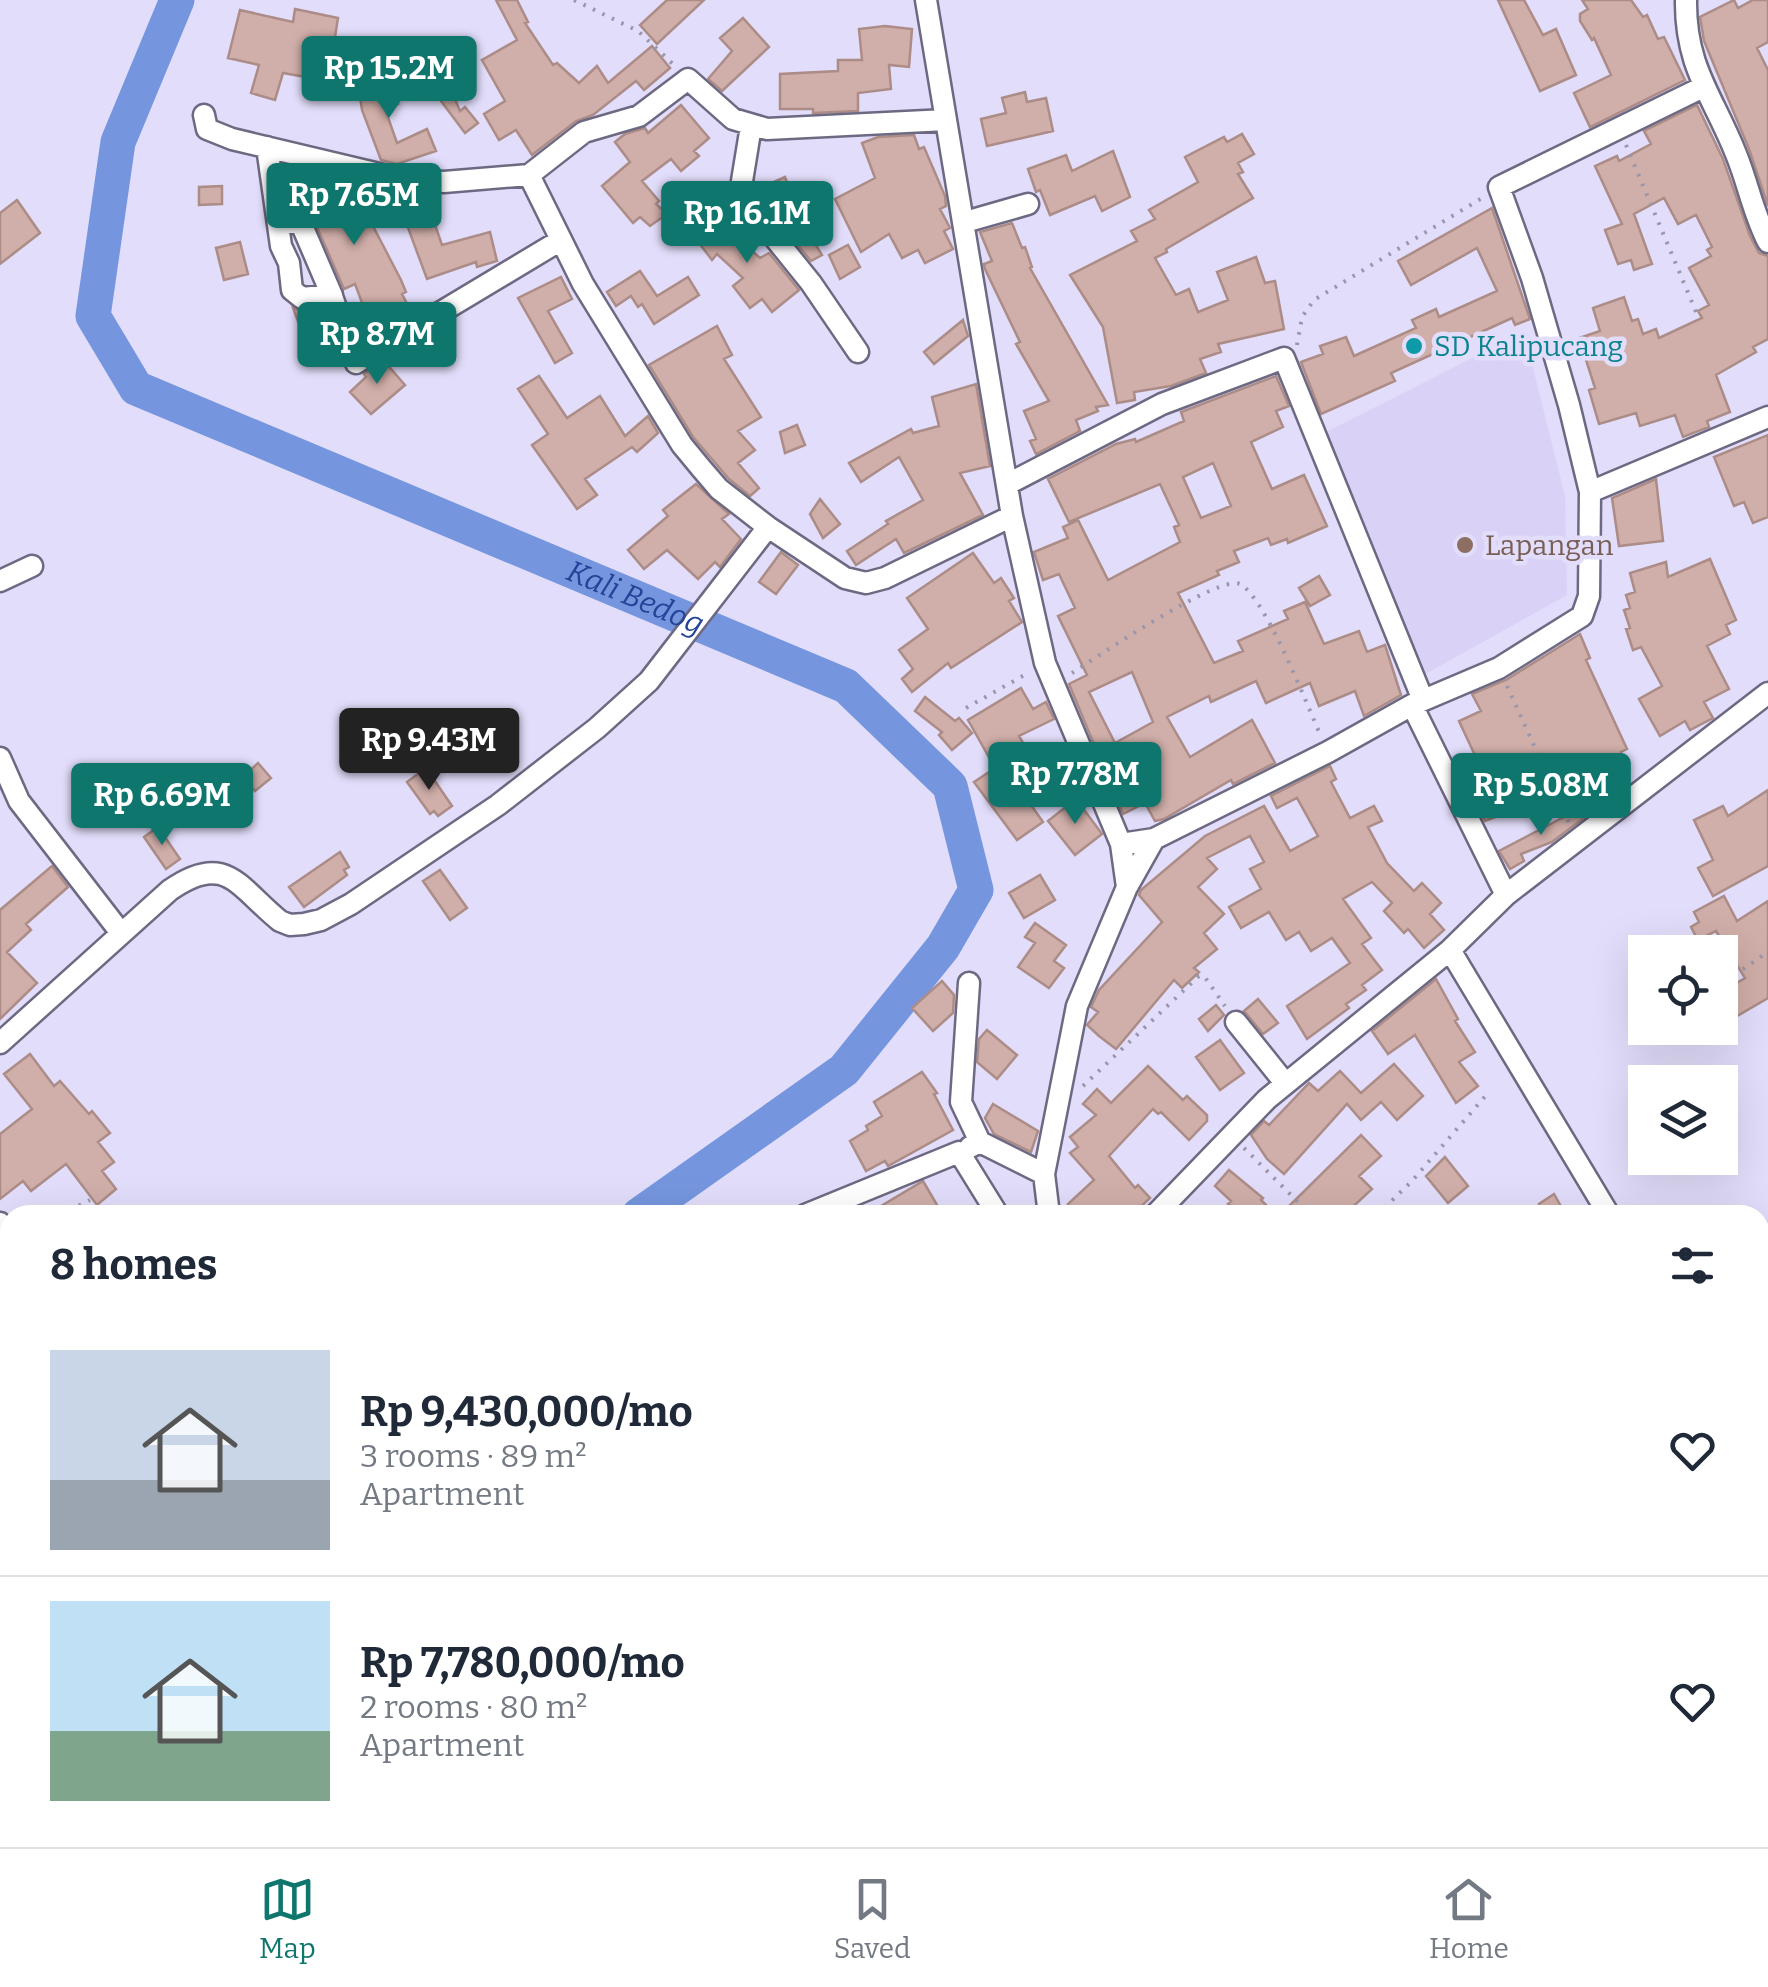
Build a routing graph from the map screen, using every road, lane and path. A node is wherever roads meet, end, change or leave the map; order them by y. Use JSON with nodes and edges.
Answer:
{"nodes":[{"id":1,"x":574,"y":0,"type":"edge"},
{"id":2,"x":926,"y":0,"type":"edge"},
{"id":3,"x":1686,"y":0,"type":"edge"},
{"id":4,"x":688,"y":79,"type":"junction"},
{"id":5,"x":1704,"y":87,"type":"junction"},
{"id":6,"x":204,"y":115,"type":"dead end"},
{"id":7,"x":946,"y":120,"type":"junction"},
{"id":8,"x":750,"y":126,"type":"junction"},
{"id":9,"x":1618,"y":127,"type":"junction"},
{"id":10,"x":267,"y":147,"type":"junction"},
{"id":11,"x":529,"y":175,"type":"junction"},
{"id":12,"x":1499,"y":187,"type":"junction"},
{"id":13,"x":1028,"y":204,"type":"dead end"},
{"id":14,"x":965,"y":222,"type":"junction"},
{"id":15,"x":278,"y":226,"type":"junction"},
{"id":16,"x":561,"y":240,"type":"junction"},
{"id":17,"x":1768,"y":242,"type":"edge"},
{"id":18,"x":332,"y":296,"type":"junction"},
{"id":19,"x":1698,"y":319,"type":"dead end"},
{"id":20,"x":858,"y":352,"type":"dead end"},
{"id":21,"x":1284,"y":358,"type":"junction"},
{"id":22,"x":1768,"y":417,"type":"edge"},
{"id":23,"x":1008,"y":484,"type":"junction"},
{"id":24,"x":1590,"y":492,"type":"junction"},
{"id":25,"x":1012,"y":516,"type":"junction"},
{"id":26,"x":768,"y":527,"type":"junction"},
{"id":27,"x":32,"y":566,"type":"dead end"},
{"id":28,"x":0,"y":581,"type":"edge"},
{"id":29,"x":1046,"y":663,"type":"junction"},
{"id":30,"x":1499,"y":668,"type":"junction"},
{"id":31,"x":1053,"y":684,"type":"junction"},
{"id":32,"x":1767,"y":698,"type":"edge"},
{"id":33,"x":1418,"y":702,"type":"junction"},
{"id":34,"x":966,"y":708,"type":"dead end"},
{"id":35,"x":1328,"y":752,"type":"junction"},
{"id":36,"x":1,"y":762,"type":"edge"},
{"id":37,"x":1574,"y":836,"type":"junction"},
{"id":38,"x":1154,"y":839,"type":"junction"},
{"id":39,"x":1121,"y":844,"type":"junction"},
{"id":40,"x":1127,"y":887,"type":"junction"},
{"id":41,"x":1506,"y":895,"type":"junction"},
{"id":42,"x":121,"y":933,"type":"junction"},
{"id":43,"x":1450,"y":950,"type":"junction"},
{"id":44,"x":1768,"y":952,"type":"edge"},
{"id":45,"x":1738,"y":972,"type":"edge"},
{"id":46,"x":969,"y":983,"type":"dead end"},
{"id":47,"x":1236,"y":1022,"type":"joint"},
{"id":48,"x":0,"y":1043,"type":"edge"},
{"id":49,"x":1285,"y":1083,"type":"junction"},
{"id":50,"x":1488,"y":1093,"type":"dead end"},
{"id":51,"x":1057,"y":1108,"type":"junction"},
{"id":52,"x":1231,"y":1135,"type":"junction"},
{"id":53,"x":980,"y":1142,"type":"junction"},
{"id":54,"x":959,"y":1152,"type":"junction"},
{"id":55,"x":1044,"y":1174,"type":"junction"},
{"id":56,"x":90,"y":1200,"type":"dead end"},
{"id":57,"x":80,"y":1205,"type":"edge"},
{"id":58,"x":830,"y":1205,"type":"edge"},
{"id":59,"x":992,"y":1205,"type":"edge"},
{"id":60,"x":1048,"y":1205,"type":"edge"},
{"id":61,"x":1165,"y":1205,"type":"edge"},
{"id":62,"x":1301,"y":1205,"type":"edge"},
{"id":63,"x":1387,"y":1205,"type":"edge"},
{"id":64,"x":1603,"y":1205,"type":"edge"}],
"edges":[{"from":1,"to":4,"type":"path"},
{"from":2,"to":7,"type":"street"},
{"from":3,"to":5,"type":"street"},
{"from":4,"to":8,"type":"street"},
{"from":4,"to":11,"type":"street"},
{"from":5,"to":9,"type":"street"},
{"from":5,"to":17,"type":"street"},
{"from":6,"to":10,"type":"street"},
{"from":7,"to":8,"type":"street"},
{"from":7,"to":14,"type":"street"},
{"from":8,"to":20,"type":"street"},
{"from":9,"to":12,"type":"street"},
{"from":9,"to":19,"type":"path"},
{"from":10,"to":11,"type":"street"},
{"from":10,"to":15,"type":"street"},
{"from":11,"to":16,"type":"street"},
{"from":12,"to":21,"type":"path"},
{"from":12,"to":24,"type":"street"},
{"from":13,"to":14,"type":"street"},
{"from":14,"to":23,"type":"street"},
{"from":15,"to":18,"type":"street"},
{"from":15,"to":18,"type":"street"},
{"from":16,"to":18,"type":"street"},
{"from":16,"to":26,"type":"street"},
{"from":21,"to":23,"type":"street"},
{"from":21,"to":33,"type":"street"},
{"from":22,"to":24,"type":"street"},
{"from":23,"to":25,"type":"street"},
{"from":24,"to":30,"type":"street"},
{"from":25,"to":26,"type":"street"},
{"from":25,"to":29,"type":"street"},
{"from":26,"to":42,"type":"street"},
{"from":27,"to":28,"type":"street"},
{"from":29,"to":31,"type":"street"},
{"from":29,"to":34,"type":"path"},
{"from":30,"to":33,"type":"street"},
{"from":30,"to":37,"type":"path"},
{"from":31,"to":35,"type":"path"},
{"from":31,"to":39,"type":"street"},
{"from":32,"to":37,"type":"street"},
{"from":33,"to":35,"type":"street"},
{"from":33,"to":41,"type":"street"},
{"from":35,"to":38,"type":"street"},
{"from":36,"to":42,"type":"street"},
{"from":37,"to":41,"type":"street"},
{"from":38,"to":39,"type":"street"},
{"from":38,"to":40,"type":"street"},
{"from":39,"to":40,"type":"street"},
{"from":40,"to":51,"type":"street"},
{"from":41,"to":43,"type":"street"},
{"from":42,"to":48,"type":"street"},
{"from":43,"to":49,"type":"street"},
{"from":43,"to":64,"type":"street"},
{"from":44,"to":45,"type":"path"},
{"from":46,"to":53,"type":"street"},
{"from":47,"to":49,"type":"street"},
{"from":47,"to":51,"type":"path"},
{"from":49,"to":52,"type":"street"},
{"from":50,"to":63,"type":"path"},
{"from":51,"to":55,"type":"street"},
{"from":52,"to":61,"type":"street"},
{"from":52,"to":62,"type":"path"},
{"from":53,"to":54,"type":"street"},
{"from":53,"to":55,"type":"street"},
{"from":54,"to":58,"type":"street"},
{"from":54,"to":59,"type":"street"},
{"from":55,"to":60,"type":"street"},
{"from":56,"to":57,"type":"path"}]}
